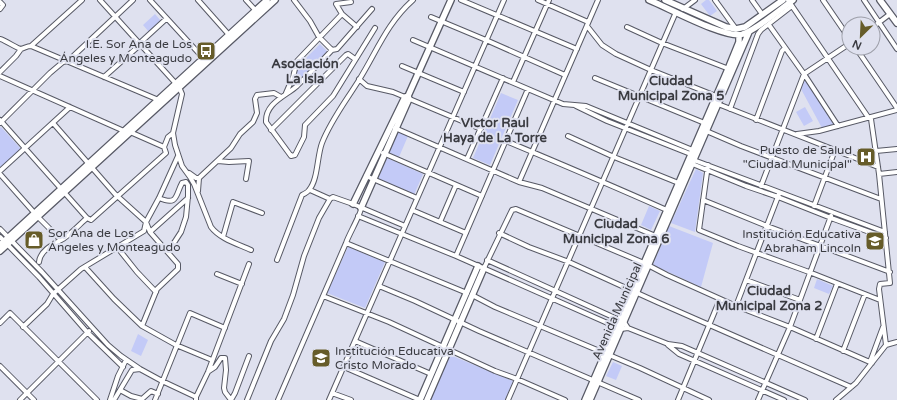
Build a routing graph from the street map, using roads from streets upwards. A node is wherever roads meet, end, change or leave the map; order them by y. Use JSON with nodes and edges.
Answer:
{"nodes":[{"id":1,"x":82,"y":0,"type":"edge"},
{"id":2,"x":100,"y":0,"type":"edge"},
{"id":3,"x":133,"y":0,"type":"edge"},
{"id":4,"x":150,"y":0,"type":"edge"},
{"id":5,"x":198,"y":0,"type":"edge"},
{"id":6,"x":246,"y":0,"type":"edge"},
{"id":7,"x":267,"y":0,"type":"edge"},
{"id":8,"x":275,"y":0,"type":"edge"},
{"id":9,"x":294,"y":0,"type":"edge"},
{"id":10,"x":414,"y":0,"type":"edge"},
{"id":11,"x":451,"y":0,"type":"edge"},
{"id":12,"x":461,"y":0,"type":"edge"},
{"id":13,"x":504,"y":0,"type":"edge"},
{"id":14,"x":538,"y":0,"type":"edge"},
{"id":15,"x":598,"y":0,"type":"edge"},
{"id":16,"x":649,"y":0,"type":"edge"},
{"id":17,"x":665,"y":0,"type":"edge"},
{"id":18,"x":695,"y":0,"type":"edge"},
{"id":19,"x":715,"y":0,"type":"edge"},
{"id":20,"x":752,"y":0,"type":"edge"},
{"id":21,"x":783,"y":0,"type":"edge"},
{"id":22,"x":823,"y":0,"type":"edge"},
{"id":23,"x":864,"y":0,"type":"edge"},
{"id":24,"x":880,"y":0,"type":"edge"},
{"id":25,"x":0,"y":2,"type":"edge"},
{"id":26,"x":351,"y":2,"type":"dead end"},
{"id":27,"x":548,"y":2,"type":"edge"},
{"id":28,"x":791,"y":2,"type":"edge"},
{"id":29,"x":683,"y":8,"type":"junction"},
{"id":30,"x":0,"y":9,"type":"edge"},
{"id":31,"x":372,"y":9,"type":"dead end"},
{"id":32,"x":257,"y":12,"type":"junction"},
{"id":33,"x":676,"y":12,"type":"junction"},
{"id":34,"x":342,"y":14,"type":"junction"},
{"id":35,"x":762,"y":14,"type":"junction"},
{"id":36,"x":890,"y":14,"type":"junction"},
{"id":37,"x":497,"y":15,"type":"junction"},
{"id":38,"x":875,"y":16,"type":"edge"},
{"id":39,"x":116,"y":17,"type":"junction"},
{"id":40,"x":430,"y":18,"type":"dead end"},
{"id":41,"x":166,"y":19,"type":"junction"},
{"id":42,"x":881,"y":21,"type":"edge"},
{"id":43,"x":442,"y":22,"type":"junction"},
{"id":44,"x":897,"y":23,"type":"edge"},
{"id":45,"x":588,"y":24,"type":"junction"},
{"id":46,"x":768,"y":25,"type":"junction"},
{"id":47,"x":881,"y":25,"type":"edge"},
{"id":48,"x":841,"y":26,"type":"edge"},
{"id":49,"x":357,"y":27,"type":"junction"},
{"id":50,"x":627,"y":27,"type":"dead end"},
{"id":51,"x":375,"y":28,"type":"dead end"},
{"id":52,"x":736,"y":29,"type":"junction"},
{"id":53,"x":535,"y":32,"type":"junction"},
{"id":54,"x":749,"y":32,"type":"junction"},
{"id":55,"x":231,"y":36,"type":"junction"},
{"id":56,"x":739,"y":36,"type":"junction"},
{"id":57,"x":319,"y":37,"type":"junction"},
{"id":58,"x":0,"y":39,"type":"edge"},
{"id":59,"x":413,"y":40,"type":"dead end"},
{"id":60,"x":486,"y":40,"type":"junction"},
{"id":61,"x":662,"y":43,"type":"junction"},
{"id":62,"x":141,"y":44,"type":"junction"},
{"id":63,"x":31,"y":46,"type":"junction"},
{"id":64,"x":430,"y":48,"type":"junction"},
{"id":65,"x":785,"y":48,"type":"junction"},
{"id":66,"x":21,"y":49,"type":"junction"},
{"id":67,"x":897,"y":49,"type":"edge"},
{"id":68,"x":332,"y":50,"type":"junction"},
{"id":69,"x":576,"y":50,"type":"junction"},
{"id":70,"x":841,"y":50,"type":"edge"},
{"id":71,"x":861,"y":56,"type":"edge"},
{"id":72,"x":524,"y":57,"type":"junction"},
{"id":73,"x":355,"y":59,"type":"junction"},
{"id":74,"x":828,"y":59,"type":"junction"},
{"id":75,"x":205,"y":60,"type":"junction"},
{"id":76,"x":68,"y":61,"type":"junction"},
{"id":77,"x":402,"y":66,"type":"dead end"},
{"id":78,"x":475,"y":66,"type":"junction"},
{"id":79,"x":651,"y":70,"type":"junction"},
{"id":80,"x":731,"y":70,"type":"junction"},
{"id":81,"x":0,"y":73,"type":"edge"},
{"id":82,"x":418,"y":73,"type":"junction"},
{"id":83,"x":804,"y":74,"type":"junction"},
{"id":84,"x":566,"y":75,"type":"junction"},
{"id":85,"x":104,"y":77,"type":"junction"},
{"id":86,"x":503,"y":78,"type":"junction"},
{"id":87,"x":595,"y":78,"type":"dead end"},
{"id":88,"x":359,"y":79,"type":"junction"},
{"id":89,"x":513,"y":82,"type":"junction"},
{"id":90,"x":178,"y":85,"type":"junction"},
{"id":91,"x":528,"y":89,"type":"junction"},
{"id":92,"x":34,"y":91,"type":"junction"},
{"id":93,"x":464,"y":92,"type":"junction"},
{"id":94,"x":286,"y":94,"type":"junction"},
{"id":95,"x":640,"y":96,"type":"junction"},
{"id":96,"x":716,"y":96,"type":"junction"},
{"id":97,"x":281,"y":97,"type":"junction"},
{"id":98,"x":407,"y":98,"type":"junction"},
{"id":99,"x":554,"y":100,"type":"junction"},
{"id":100,"x":160,"y":101,"type":"junction"},
{"id":101,"x":718,"y":104,"type":"junction"},
{"id":102,"x":574,"y":105,"type":"junction"},
{"id":103,"x":70,"y":107,"type":"junction"},
{"id":104,"x":730,"y":109,"type":"junction"},
{"id":105,"x":897,"y":109,"type":"edge"},
{"id":106,"x":453,"y":116,"type":"junction"},
{"id":107,"x":868,"y":117,"type":"junction"},
{"id":108,"x":756,"y":120,"type":"junction"},
{"id":109,"x":0,"y":122,"type":"edge"},
{"id":110,"x":53,"y":123,"type":"junction"},
{"id":111,"x":628,"y":124,"type":"junction"},
{"id":112,"x":707,"y":124,"type":"junction"},
{"id":113,"x":838,"y":126,"type":"junction"},
{"id":114,"x":393,"y":128,"type":"junction"},
{"id":115,"x":626,"y":128,"type":"junction"},
{"id":116,"x":481,"y":129,"type":"junction"},
{"id":117,"x":783,"y":129,"type":"junction"},
{"id":118,"x":271,"y":130,"type":"junction"},
{"id":119,"x":704,"y":130,"type":"junction"},
{"id":120,"x":127,"y":132,"type":"junction"},
{"id":121,"x":173,"y":133,"type":"junction"},
{"id":122,"x":795,"y":134,"type":"junction"},
{"id":123,"x":568,"y":136,"type":"dead end"},
{"id":124,"x":506,"y":141,"type":"junction"},
{"id":125,"x":164,"y":147,"type":"junction"},
{"id":126,"x":440,"y":147,"type":"junction"},
{"id":127,"x":26,"y":148,"type":"junction"},
{"id":128,"x":897,"y":149,"type":"edge"},
{"id":129,"x":835,"y":150,"type":"junction"},
{"id":130,"x":379,"y":151,"type":"junction"},
{"id":131,"x":876,"y":151,"type":"junction"},
{"id":132,"x":532,"y":152,"type":"junction"},
{"id":133,"x":385,"y":154,"type":"junction"},
{"id":134,"x":178,"y":156,"type":"junction"},
{"id":135,"x":614,"y":157,"type":"junction"},
{"id":136,"x":693,"y":157,"type":"junction"},
{"id":137,"x":772,"y":157,"type":"junction"},
{"id":138,"x":467,"y":159,"type":"junction"},
{"id":139,"x":218,"y":161,"type":"junction"},
{"id":140,"x":89,"y":166,"type":"junction"},
{"id":141,"x":707,"y":167,"type":"junction"},
{"id":142,"x":878,"y":167,"type":"junction"},
{"id":143,"x":186,"y":170,"type":"junction"},
{"id":144,"x":493,"y":170,"type":"junction"},
{"id":145,"x":897,"y":172,"type":"edge"},
{"id":146,"x":0,"y":173,"type":"edge"},
{"id":147,"x":428,"y":173,"type":"junction"},
{"id":148,"x":879,"y":174,"type":"junction"},
{"id":149,"x":366,"y":176,"type":"junction"},
{"id":150,"x":825,"y":177,"type":"junction"},
{"id":151,"x":199,"y":178,"type":"junction"},
{"id":152,"x":246,"y":179,"type":"dead end"},
{"id":153,"x":374,"y":179,"type":"junction"},
{"id":154,"x":519,"y":182,"type":"junction"},
{"id":155,"x":603,"y":183,"type":"junction"},
{"id":156,"x":681,"y":184,"type":"junction"},
{"id":157,"x":456,"y":185,"type":"junction"},
{"id":158,"x":761,"y":186,"type":"junction"},
{"id":159,"x":63,"y":190,"type":"junction"},
{"id":160,"x":310,"y":190,"type":"junction"},
{"id":161,"x":198,"y":193,"type":"junction"},
{"id":162,"x":779,"y":195,"type":"junction"},
{"id":163,"x":482,"y":196,"type":"junction"},
{"id":164,"x":118,"y":197,"type":"junction"},
{"id":165,"x":159,"y":198,"type":"junction"},
{"id":166,"x":188,"y":198,"type":"junction"},
{"id":167,"x":417,"y":198,"type":"junction"},
{"id":168,"x":330,"y":199,"type":"junction"},
{"id":169,"x":881,"y":199,"type":"junction"},
{"id":170,"x":703,"y":200,"type":"junction"},
{"id":171,"x":353,"y":204,"type":"junction"},
{"id":172,"x":814,"y":206,"type":"junction"},
{"id":173,"x":361,"y":208,"type":"junction"},
{"id":174,"x":592,"y":209,"type":"junction"},
{"id":175,"x":412,"y":210,"type":"junction"},
{"id":176,"x":669,"y":211,"type":"junction"},
{"id":177,"x":832,"y":213,"type":"junction"},
{"id":178,"x":262,"y":214,"type":"dead end"},
{"id":179,"x":36,"y":215,"type":"junction"},
{"id":180,"x":358,"y":216,"type":"junction"},
{"id":181,"x":87,"y":218,"type":"junction"},
{"id":182,"x":831,"y":218,"type":"junction"},
{"id":183,"x":146,"y":222,"type":"junction"},
{"id":184,"x":440,"y":222,"type":"junction"},
{"id":185,"x":405,"y":226,"type":"junction"},
{"id":186,"x":767,"y":226,"type":"junction"},
{"id":187,"x":0,"y":229,"type":"edge"},
{"id":188,"x":150,"y":232,"type":"junction"},
{"id":189,"x":886,"y":232,"type":"junction"},
{"id":190,"x":466,"y":233,"type":"junction"},
{"id":191,"x":499,"y":233,"type":"junction"},
{"id":192,"x":402,"y":234,"type":"junction"},
{"id":193,"x":580,"y":235,"type":"junction"},
{"id":194,"x":223,"y":237,"type":"junction"},
{"id":195,"x":658,"y":237,"type":"junction"},
{"id":196,"x":886,"y":238,"type":"junction"},
{"id":197,"x":61,"y":240,"type":"junction"},
{"id":198,"x":5,"y":241,"type":"edge"},
{"id":199,"x":346,"y":243,"type":"junction"},
{"id":200,"x":821,"y":246,"type":"junction"},
{"id":201,"x":117,"y":247,"type":"junction"},
{"id":202,"x":251,"y":250,"type":"dead end"},
{"id":203,"x":0,"y":251,"type":"edge"},
{"id":204,"x":168,"y":252,"type":"junction"},
{"id":205,"x":756,"y":253,"type":"junction"},
{"id":206,"x":456,"y":256,"type":"junction"},
{"id":207,"x":277,"y":260,"type":"dead end"},
{"id":208,"x":487,"y":260,"type":"junction"},
{"id":209,"x":390,"y":261,"type":"junction"},
{"id":210,"x":39,"y":262,"type":"dead end"},
{"id":211,"x":569,"y":262,"type":"junction"},
{"id":212,"x":249,"y":264,"type":"dead end"},
{"id":213,"x":646,"y":264,"type":"junction"},
{"id":214,"x":84,"y":267,"type":"junction"},
{"id":215,"x":481,"y":267,"type":"junction"},
{"id":216,"x":890,"y":272,"type":"junction"},
{"id":217,"x":811,"y":273,"type":"junction"},
{"id":218,"x":217,"y":274,"type":"dead end"},
{"id":219,"x":746,"y":280,"type":"junction"},
{"id":220,"x":242,"y":284,"type":"junction"},
{"id":221,"x":837,"y":284,"type":"junction"},
{"id":222,"x":379,"y":286,"type":"junction"},
{"id":223,"x":58,"y":289,"type":"junction"},
{"id":224,"x":556,"y":291,"type":"junction"},
{"id":225,"x":156,"y":292,"type":"junction"},
{"id":226,"x":634,"y":292,"type":"junction"},
{"id":227,"x":53,"y":294,"type":"junction"},
{"id":228,"x":469,"y":294,"type":"junction"},
{"id":229,"x":865,"y":294,"type":"junction"},
{"id":230,"x":323,"y":296,"type":"junction"},
{"id":231,"x":553,"y":298,"type":"junction"},
{"id":232,"x":720,"y":299,"type":"junction"},
{"id":233,"x":800,"y":300,"type":"junction"},
{"id":234,"x":880,"y":300,"type":"junction"},
{"id":235,"x":736,"y":306,"type":"junction"},
{"id":236,"x":367,"y":314,"type":"junction"},
{"id":237,"x":621,"y":320,"type":"junction"},
{"id":238,"x":457,"y":321,"type":"junction"},
{"id":239,"x":0,"y":323,"type":"edge"},
{"id":240,"x":710,"y":325,"type":"junction"},
{"id":241,"x":142,"y":326,"type":"junction"},
{"id":242,"x":541,"y":326,"type":"junction"},
{"id":243,"x":883,"y":326,"type":"junction"},
{"id":244,"x":23,"y":327,"type":"junction"},
{"id":245,"x":92,"y":327,"type":"junction"},
{"id":246,"x":618,"y":327,"type":"junction"},
{"id":247,"x":790,"y":327,"type":"junction"},
{"id":248,"x":225,"y":328,"type":"junction"},
{"id":249,"x":628,"y":328,"type":"junction"},
{"id":250,"x":87,"y":332,"type":"junction"},
{"id":251,"x":816,"y":339,"type":"junction"},
{"id":252,"x":355,"y":341,"type":"junction"},
{"id":253,"x":897,"y":342,"type":"edge"},
{"id":254,"x":668,"y":344,"type":"junction"},
{"id":255,"x":176,"y":345,"type":"junction"},
{"id":256,"x":886,"y":345,"type":"junction"},
{"id":257,"x":443,"y":347,"type":"junction"},
{"id":258,"x":448,"y":350,"type":"junction"},
{"id":259,"x":843,"y":351,"type":"junction"},
{"id":260,"x":529,"y":353,"type":"junction"},
{"id":261,"x":698,"y":353,"type":"junction"},
{"id":262,"x":607,"y":354,"type":"junction"},
{"id":263,"x":778,"y":354,"type":"junction"},
{"id":264,"x":249,"y":356,"type":"dead end"},
{"id":265,"x":126,"y":360,"type":"junction"},
{"id":266,"x":212,"y":360,"type":"junction"},
{"id":267,"x":694,"y":361,"type":"junction"},
{"id":268,"x":57,"y":362,"type":"junction"},
{"id":269,"x":871,"y":363,"type":"junction"},
{"id":270,"x":0,"y":366,"type":"edge"},
{"id":271,"x":123,"y":366,"type":"junction"},
{"id":272,"x":344,"y":367,"type":"junction"},
{"id":273,"x":140,"y":369,"type":"junction"},
{"id":274,"x":208,"y":372,"type":"junction"},
{"id":275,"x":431,"y":374,"type":"junction"},
{"id":276,"x":517,"y":379,"type":"junction"},
{"id":277,"x":162,"y":381,"type":"junction"},
{"id":278,"x":595,"y":381,"type":"junction"},
{"id":279,"x":766,"y":382,"type":"junction"},
{"id":280,"x":851,"y":387,"type":"junction"},
{"id":281,"x":683,"y":388,"type":"junction"},
{"id":282,"x":120,"y":390,"type":"junction"},
{"id":283,"x":763,"y":390,"type":"junction"},
{"id":284,"x":27,"y":393,"type":"junction"},
{"id":285,"x":332,"y":393,"type":"junction"},
{"id":286,"x":158,"y":394,"type":"junction"},
{"id":287,"x":196,"y":399,"type":"edge"},
{"id":288,"x":20,"y":400,"type":"edge"},
{"id":289,"x":34,"y":400,"type":"edge"},
{"id":290,"x":97,"y":400,"type":"edge"},
{"id":291,"x":110,"y":400,"type":"edge"},
{"id":292,"x":114,"y":400,"type":"edge"},
{"id":293,"x":155,"y":400,"type":"edge"},
{"id":294,"x":231,"y":400,"type":"edge"},
{"id":295,"x":247,"y":400,"type":"edge"},
{"id":296,"x":278,"y":400,"type":"edge"},
{"id":297,"x":329,"y":400,"type":"edge"},
{"id":298,"x":351,"y":400,"type":"edge"},
{"id":299,"x":420,"y":400,"type":"edge"},
{"id":300,"x":427,"y":400,"type":"edge"},
{"id":301,"x":508,"y":400,"type":"edge"},
{"id":302,"x":565,"y":400,"type":"edge"},
{"id":303,"x":584,"y":400,"type":"edge"},
{"id":304,"x":590,"y":400,"type":"edge"},
{"id":305,"x":639,"y":400,"type":"edge"},
{"id":306,"x":678,"y":400,"type":"edge"},
{"id":307,"x":709,"y":400,"type":"edge"},
{"id":308,"x":758,"y":400,"type":"edge"},
{"id":309,"x":784,"y":400,"type":"edge"},
{"id":310,"x":805,"y":400,"type":"edge"},
{"id":311,"x":836,"y":400,"type":"edge"}],
"edges":[{"from":1,"to":63,"type":"street"},
{"from":2,"to":39,"type":"street"},
{"from":3,"to":39,"type":"street"},
{"from":4,"to":41,"type":"street"},
{"from":5,"to":55,"type":"street"},
{"from":6,"to":32,"type":"street"},
{"from":7,"to":32,"type":"street"},
{"from":8,"to":32,"type":"street"},
{"from":9,"to":57,"type":"street"},
{"from":10,"to":88,"type":"street"},
{"from":11,"to":43,"type":"street"},
{"from":12,"to":37,"type":"street"},
{"from":13,"to":37,"type":"street"},
{"from":14,"to":27,"type":"street"},
{"from":15,"to":45,"type":"street"},
{"from":16,"to":33,"type":"street"},
{"from":17,"to":29,"type":"street"},
{"from":18,"to":29,"type":"street"},
{"from":19,"to":52,"type":"street"},
{"from":20,"to":35,"type":"street"},
{"from":21,"to":35,"type":"street"},
{"from":22,"to":48,"type":"street"},
{"from":23,"to":38,"type":"street"},
{"from":24,"to":36,"type":"street"},
{"from":25,"to":30,"type":"street"},
{"from":26,"to":34,"type":"street"},
{"from":27,"to":45,"type":"street"},
{"from":27,"to":53,"type":"street"},
{"from":28,"to":46,"type":"street"},
{"from":28,"to":54,"type":"street"},
{"from":28,"to":74,"type":"street"},
{"from":29,"to":52,"type":"street"},
{"from":31,"to":49,"type":"street"},
{"from":32,"to":55,"type":"street"},
{"from":33,"to":56,"type":"street"},
{"from":33,"to":61,"type":"street"},
{"from":34,"to":49,"type":"street"},
{"from":34,"to":57,"type":"street"},
{"from":35,"to":52,"type":"street"},
{"from":36,"to":42,"type":"street"},
{"from":36,"to":44,"type":"street"},
{"from":37,"to":53,"type":"street"},
{"from":37,"to":60,"type":"street"},
{"from":39,"to":62,"type":"street"},
{"from":39,"to":76,"type":"street"},
{"from":40,"to":43,"type":"street"},
{"from":41,"to":62,"type":"street"},
{"from":41,"to":75,"type":"street"},
{"from":43,"to":60,"type":"street"},
{"from":43,"to":64,"type":"street"},
{"from":45,"to":69,"type":"street"},
{"from":45,"to":79,"type":"street"},
{"from":46,"to":65,"type":"street"},
{"from":46,"to":104,"type":"street"},
{"from":47,"to":67,"type":"street"},
{"from":49,"to":68,"type":"street"},
{"from":50,"to":61,"type":"street"},
{"from":51,"to":73,"type":"street"},
{"from":53,"to":69,"type":"street"},
{"from":53,"to":72,"type":"street"},
{"from":54,"to":56,"type":"street"},
{"from":54,"to":80,"type":"street","name":"Avenida Municipal"},
{"from":55,"to":75,"type":"street"},
{"from":56,"to":80,"type":"street","name":"Avenida Municipal"},
{"from":57,"to":68,"type":"street"},
{"from":57,"to":94,"type":"street"},
{"from":58,"to":66,"type":"street"},
{"from":59,"to":64,"type":"street"},
{"from":60,"to":72,"type":"street"},
{"from":60,"to":78,"type":"street"},
{"from":61,"to":79,"type":"street"},
{"from":61,"to":80,"type":"street"},
{"from":62,"to":85,"type":"street"},
{"from":62,"to":90,"type":"street"},
{"from":63,"to":66,"type":"street"},
{"from":63,"to":76,"type":"street"},
{"from":64,"to":78,"type":"street"},
{"from":64,"to":82,"type":"street"},
{"from":65,"to":83,"type":"street"},
{"from":65,"to":108,"type":"street"},
{"from":66,"to":81,"type":"street"},
{"from":68,"to":94,"type":"street"},
{"from":69,"to":84,"type":"street"},
{"from":70,"to":74,"type":"street"},
{"from":71,"to":105,"type":"street"},
{"from":72,"to":84,"type":"street"},
{"from":72,"to":89,"type":"street"},
{"from":73,"to":118,"type":"street"},
{"from":73,"to":118,"type":"street"},
{"from":74,"to":83,"type":"street"},
{"from":74,"to":107,"type":"street"},
{"from":75,"to":90,"type":"street"},
{"from":76,"to":85,"type":"street"},
{"from":76,"to":92,"type":"street"},
{"from":77,"to":82,"type":"street"},
{"from":78,"to":86,"type":"street"},
{"from":78,"to":93,"type":"street"},
{"from":79,"to":95,"type":"street"},
{"from":79,"to":96,"type":"street"},
{"from":80,"to":96,"type":"street","name":"Avenida Municipal"},
{"from":80,"to":101,"type":"street","name":"Avenida Municipal"},
{"from":81,"to":92,"type":"street"},
{"from":82,"to":93,"type":"street"},
{"from":82,"to":98,"type":"street"},
{"from":83,"to":113,"type":"street"},
{"from":83,"to":117,"type":"street"},
{"from":84,"to":99,"type":"street"},
{"from":85,"to":100,"type":"street"},
{"from":86,"to":89,"type":"street"},
{"from":86,"to":116,"type":"street"},
{"from":87,"to":95,"type":"street"},
{"from":88,"to":98,"type":"street"},
{"from":88,"to":160,"type":"street"},
{"from":89,"to":91,"type":"street"},
{"from":90,"to":100,"type":"street"},
{"from":90,"to":121,"type":"street"},
{"from":91,"to":99,"type":"street"},
{"from":91,"to":124,"type":"street"},
{"from":92,"to":103,"type":"street"},
{"from":92,"to":109,"type":"street"},
{"from":93,"to":106,"type":"street"},
{"from":94,"to":97,"type":"street"},
{"from":95,"to":111,"type":"street"},
{"from":95,"to":112,"type":"street"},
{"from":96,"to":101,"type":"street"},
{"from":96,"to":112,"type":"street","name":"Avenida Municipal"},
{"from":97,"to":118,"type":"street"},
{"from":97,"to":139,"type":"street"},
{"from":98,"to":106,"type":"street"},
{"from":98,"to":114,"type":"street"},
{"from":99,"to":102,"type":"street"},
{"from":99,"to":132,"type":"street"},
{"from":100,"to":120,"type":"street"},
{"from":101,"to":104,"type":"street"},
{"from":101,"to":112,"type":"street","name":"Avenida Municipal"},
{"from":102,"to":111,"type":"street"},
{"from":102,"to":115,"type":"street"},
{"from":103,"to":110,"type":"street"},
{"from":103,"to":120,"type":"street"},
{"from":104,"to":108,"type":"street"},
{"from":105,"to":107,"type":"street"},
{"from":106,"to":116,"type":"street"},
{"from":106,"to":126,"type":"street"},
{"from":107,"to":113,"type":"street"},
{"from":107,"to":131,"type":"street"},
{"from":108,"to":117,"type":"street"},
{"from":109,"to":127,"type":"street"},
{"from":110,"to":127,"type":"street"},
{"from":110,"to":140,"type":"street"},
{"from":111,"to":115,"type":"street"},
{"from":111,"to":136,"type":"street"},
{"from":112,"to":119,"type":"street","name":"Avenida Municipal"},
{"from":113,"to":122,"type":"street"},
{"from":114,"to":126,"type":"street"},
{"from":114,"to":130,"type":"street"},
{"from":114,"to":133,"type":"street"},
{"from":115,"to":135,"type":"street"},
{"from":115,"to":136,"type":"street"},
{"from":116,"to":138,"type":"street"},
{"from":117,"to":122,"type":"street"},
{"from":117,"to":137,"type":"street"},
{"from":119,"to":136,"type":"street","name":"Avenida Municipal"},
{"from":119,"to":137,"type":"street"},
{"from":120,"to":125,"type":"street"},
{"from":120,"to":140,"type":"street"},
{"from":121,"to":125,"type":"street"},
{"from":121,"to":134,"type":"street"},
{"from":122,"to":129,"type":"street"},
{"from":123,"to":135,"type":"street"},
{"from":124,"to":132,"type":"street"},
{"from":124,"to":144,"type":"street"},
{"from":125,"to":164,"type":"street"},
{"from":126,"to":138,"type":"street"},
{"from":126,"to":147,"type":"street"},
{"from":127,"to":146,"type":"street"},
{"from":127,"to":159,"type":"street"},
{"from":128,"to":131,"type":"street"},
{"from":129,"to":142,"type":"street"},
{"from":129,"to":150,"type":"street"},
{"from":130,"to":133,"type":"street"},
{"from":130,"to":149,"type":"street"},
{"from":131,"to":142,"type":"street"},
{"from":132,"to":154,"type":"street"},
{"from":132,"to":155,"type":"street"},
{"from":133,"to":147,"type":"street"},
{"from":133,"to":153,"type":"street"},
{"from":134,"to":143,"type":"street"},
{"from":134,"to":165,"type":"street"},
{"from":135,"to":155,"type":"street"},
{"from":135,"to":156,"type":"street"},
{"from":136,"to":141,"type":"street"},
{"from":136,"to":156,"type":"street","name":"Avenida Municipal"},
{"from":137,"to":150,"type":"street"},
{"from":137,"to":158,"type":"street"},
{"from":138,"to":144,"type":"street"},
{"from":139,"to":151,"type":"street"},
{"from":139,"to":152,"type":"street"},
{"from":140,"to":159,"type":"street"},
{"from":140,"to":164,"type":"street"},
{"from":141,"to":158,"type":"street"},
{"from":141,"to":162,"type":"street"},
{"from":141,"to":170,"type":"street"},
{"from":142,"to":148,"type":"street"},
{"from":143,"to":151,"type":"street"},
{"from":143,"to":161,"type":"street"},
{"from":144,"to":154,"type":"street"},
{"from":144,"to":163,"type":"street"},
{"from":145,"to":148,"type":"street"},
{"from":146,"to":179,"type":"street"},
{"from":147,"to":157,"type":"street"},
{"from":147,"to":167,"type":"street"},
{"from":148,"to":169,"type":"street"},
{"from":149,"to":153,"type":"street"},
{"from":149,"to":171,"type":"street"},
{"from":150,"to":169,"type":"street"},
{"from":150,"to":172,"type":"street"},
{"from":151,"to":161,"type":"street"},
{"from":153,"to":167,"type":"street"},
{"from":153,"to":173,"type":"street"},
{"from":154,"to":174,"type":"street"},
{"from":155,"to":174,"type":"street"},
{"from":155,"to":176,"type":"street"},
{"from":156,"to":176,"type":"street","name":"Avenida Municipal"},
{"from":157,"to":163,"type":"street"},
{"from":157,"to":184,"type":"street"},
{"from":158,"to":162,"type":"street"},
{"from":159,"to":179,"type":"street"},
{"from":159,"to":181,"type":"street"},
{"from":160,"to":168,"type":"street"},
{"from":160,"to":207,"type":"street"},
{"from":161,"to":194,"type":"street"},
{"from":162,"to":172,"type":"street"},
{"from":162,"to":182,"type":"street"},
{"from":162,"to":186,"type":"street"},
{"from":163,"to":190,"type":"street"},
{"from":164,"to":181,"type":"street"},
{"from":164,"to":183,"type":"street"},
{"from":165,"to":166,"type":"street"},
{"from":165,"to":183,"type":"street"},
{"from":166,"to":188,"type":"street"},
{"from":166,"to":204,"type":"street"},
{"from":167,"to":175,"type":"street"},
{"from":168,"to":171,"type":"street"},
{"from":168,"to":295,"type":"street"},
{"from":169,"to":189,"type":"street"},
{"from":170,"to":186,"type":"street"},
{"from":170,"to":205,"type":"street"},
{"from":171,"to":173,"type":"street"},
{"from":172,"to":177,"type":"street"},
{"from":173,"to":180,"type":"street"},
{"from":173,"to":185,"type":"street"},
{"from":174,"to":193,"type":"street"},
{"from":174,"to":195,"type":"street"},
{"from":175,"to":184,"type":"street"},
{"from":175,"to":185,"type":"street"},
{"from":176,"to":195,"type":"street","name":"Avenida Municipal"},
{"from":177,"to":182,"type":"street"},
{"from":177,"to":189,"type":"street"},
{"from":178,"to":194,"type":"street"},
{"from":179,"to":197,"type":"street"},
{"from":179,"to":198,"type":"street"},
{"from":180,"to":192,"type":"street"},
{"from":180,"to":199,"type":"street"},
{"from":181,"to":197,"type":"street"},
{"from":182,"to":196,"type":"street"},
{"from":182,"to":200,"type":"street"},
{"from":183,"to":188,"type":"street"},
{"from":183,"to":201,"type":"street"},
{"from":184,"to":190,"type":"street"},
{"from":185,"to":192,"type":"street"},
{"from":186,"to":200,"type":"street"},
{"from":186,"to":205,"type":"street"},
{"from":187,"to":198,"type":"street"},
{"from":188,"to":204,"type":"street"},
{"from":189,"to":196,"type":"street"},
{"from":190,"to":206,"type":"street"},
{"from":191,"to":193,"type":"street"},
{"from":191,"to":208,"type":"street"},
{"from":191,"to":211,"type":"street"},
{"from":192,"to":206,"type":"street"},
{"from":192,"to":209,"type":"street"},
{"from":193,"to":211,"type":"street"},
{"from":193,"to":213,"type":"street"},
{"from":194,"to":202,"type":"street"},
{"from":195,"to":213,"type":"street","name":"Avenida Municipal"},
{"from":196,"to":216,"type":"street"},
{"from":197,"to":210,"type":"street"},
{"from":198,"to":203,"type":"street"},
{"from":198,"to":223,"type":"street"},
{"from":198,"to":227,"type":"street"},
{"from":199,"to":209,"type":"street"},
{"from":199,"to":230,"type":"street"},
{"from":200,"to":216,"type":"street"},
{"from":200,"to":217,"type":"street"},
{"from":201,"to":214,"type":"street"},
{"from":201,"to":225,"type":"street"},
{"from":204,"to":225,"type":"street"},
{"from":205,"to":217,"type":"street"},
{"from":205,"to":219,"type":"street"},
{"from":206,"to":215,"type":"street"},
{"from":208,"to":215,"type":"street"},
{"from":208,"to":224,"type":"street"},
{"from":209,"to":222,"type":"street"},
{"from":209,"to":228,"type":"street"},
{"from":211,"to":224,"type":"street"},
{"from":211,"to":226,"type":"street"},
{"from":212,"to":220,"type":"street"},
{"from":213,"to":226,"type":"street","name":"Avenida Municipal"},
{"from":213,"to":232,"type":"street"},
{"from":214,"to":223,"type":"street"},
{"from":214,"to":241,"type":"street"},
{"from":215,"to":228,"type":"street"},
{"from":215,"to":231,"type":"street"},
{"from":216,"to":234,"type":"street"},
{"from":217,"to":221,"type":"street"},
{"from":217,"to":233,"type":"street"},
{"from":218,"to":220,"type":"street"},
{"from":219,"to":233,"type":"street"},
{"from":219,"to":235,"type":"street"},
{"from":220,"to":248,"type":"street"},
{"from":221,"to":229,"type":"street"},
{"from":221,"to":251,"type":"street"},
{"from":222,"to":236,"type":"street"},
{"from":222,"to":238,"type":"street"},
{"from":223,"to":227,"type":"street"},
{"from":223,"to":245,"type":"street"},
{"from":224,"to":231,"type":"street"},
{"from":224,"to":237,"type":"street"},
{"from":225,"to":241,"type":"street"},
{"from":226,"to":237,"type":"street","name":"Avenida Municipal"},
{"from":226,"to":240,"type":"street"},
{"from":227,"to":244,"type":"street"},
{"from":227,"to":250,"type":"street"},
{"from":228,"to":238,"type":"street"},
{"from":228,"to":242,"type":"street"},
{"from":229,"to":234,"type":"street"},
{"from":229,"to":259,"type":"street"},
{"from":230,"to":236,"type":"street"},
{"from":230,"to":296,"type":"street"},
{"from":231,"to":242,"type":"street"},
{"from":231,"to":246,"type":"street"},
{"from":232,"to":235,"type":"street"},
{"from":232,"to":240,"type":"street"},
{"from":233,"to":247,"type":"street"},
{"from":234,"to":243,"type":"street"},
{"from":235,"to":247,"type":"street"},
{"from":236,"to":252,"type":"street"},
{"from":236,"to":257,"type":"street"},
{"from":237,"to":246,"type":"street","name":"Avenida Municipal"},
{"from":237,"to":249,"type":"street"},
{"from":238,"to":257,"type":"street"},
{"from":238,"to":258,"type":"street"},
{"from":238,"to":260,"type":"street"},
{"from":239,"to":244,"type":"street"},
{"from":240,"to":261,"type":"street"},
{"from":240,"to":263,"type":"street"},
{"from":241,"to":255,"type":"street"},
{"from":242,"to":260,"type":"street"},
{"from":242,"to":262,"type":"street"},
{"from":243,"to":256,"type":"street"},
{"from":243,"to":269,"type":"street"},
{"from":244,"to":268,"type":"street"},
{"from":245,"to":250,"type":"street"},
{"from":245,"to":265,"type":"street"},
{"from":246,"to":249,"type":"street"},
{"from":246,"to":262,"type":"street","name":"Avenida Municipal"},
{"from":247,"to":251,"type":"street"},
{"from":247,"to":263,"type":"street"},
{"from":248,"to":255,"type":"street"},
{"from":248,"to":266,"type":"street"},
{"from":249,"to":254,"type":"street"},
{"from":250,"to":268,"type":"street"},
{"from":250,"to":271,"type":"street"},
{"from":251,"to":259,"type":"street"},
{"from":252,"to":272,"type":"street"},
{"from":252,"to":275,"type":"street"},
{"from":253,"to":256,"type":"street"},
{"from":254,"to":261,"type":"street"},
{"from":254,"to":267,"type":"street"},
{"from":255,"to":266,"type":"street"},
{"from":255,"to":277,"type":"street"},
{"from":256,"to":269,"type":"street"},
{"from":257,"to":258,"type":"street"},
{"from":257,"to":275,"type":"street"},
{"from":258,"to":276,"type":"street"},
{"from":258,"to":300,"type":"street"},
{"from":259,"to":269,"type":"street"},
{"from":260,"to":276,"type":"street"},
{"from":260,"to":278,"type":"street"},
{"from":261,"to":267,"type":"street"},
{"from":261,"to":279,"type":"street"},
{"from":262,"to":278,"type":"street","name":"Avenida Municipal"},
{"from":262,"to":281,"type":"street"},
{"from":263,"to":279,"type":"street"},
{"from":263,"to":280,"type":"street"},
{"from":264,"to":294,"type":"street"},
{"from":265,"to":271,"type":"street"},
{"from":265,"to":273,"type":"street"},
{"from":266,"to":274,"type":"street"},
{"from":267,"to":281,"type":"street"},
{"from":267,"to":283,"type":"street"},
{"from":268,"to":284,"type":"street"},
{"from":268,"to":290,"type":"street"},
{"from":269,"to":280,"type":"street"},
{"from":270,"to":284,"type":"street"},
{"from":271,"to":291,"type":"street"},
{"from":272,"to":285,"type":"street"},
{"from":272,"to":299,"type":"street"},
{"from":273,"to":277,"type":"street"},
{"from":273,"to":282,"type":"street"},
{"from":274,"to":287,"type":"street"},
{"from":274,"to":294,"type":"street"},
{"from":275,"to":299,"type":"street"},
{"from":276,"to":301,"type":"street"},
{"from":276,"to":302,"type":"street"},
{"from":277,"to":286,"type":"street"},
{"from":277,"to":287,"type":"street"},
{"from":278,"to":303,"type":"street","name":"Avenida Municipal"},
{"from":278,"to":304,"type":"street","name":"Avenida Municipal"},
{"from":278,"to":305,"type":"street"},
{"from":279,"to":283,"type":"street"},
{"from":279,"to":310,"type":"street"},
{"from":280,"to":311,"type":"street"},
{"from":281,"to":306,"type":"street"},
{"from":281,"to":307,"type":"street"},
{"from":282,"to":286,"type":"street"},
{"from":282,"to":292,"type":"street"},
{"from":283,"to":308,"type":"street"},
{"from":283,"to":309,"type":"street"},
{"from":284,"to":288,"type":"street"},
{"from":284,"to":289,"type":"street"},
{"from":285,"to":297,"type":"street"},
{"from":285,"to":298,"type":"street"},
{"from":286,"to":293,"type":"street"}]}
